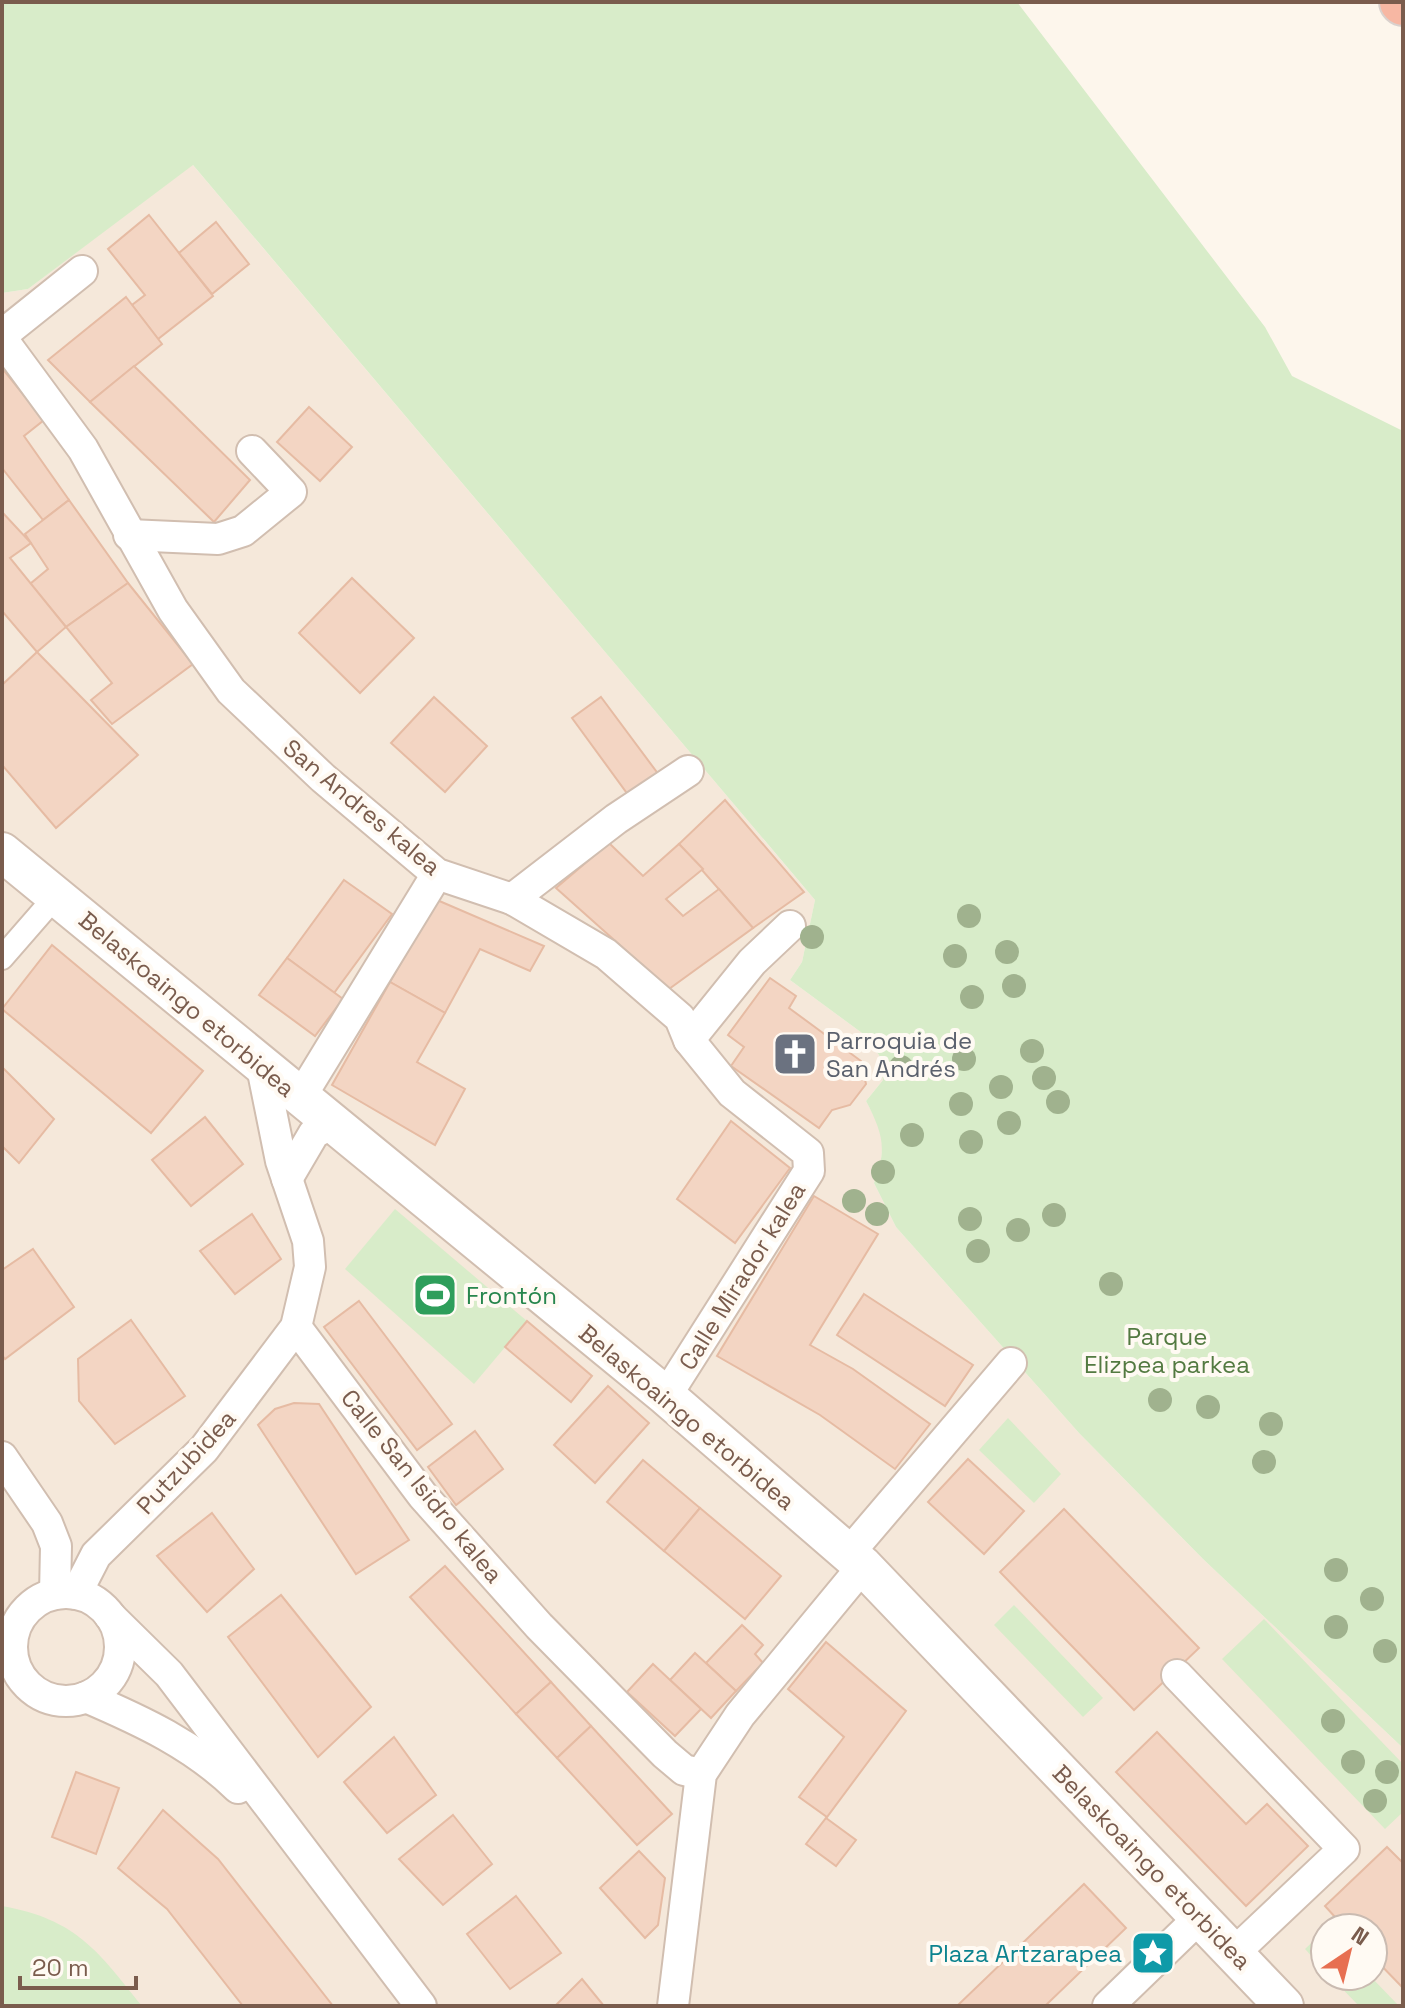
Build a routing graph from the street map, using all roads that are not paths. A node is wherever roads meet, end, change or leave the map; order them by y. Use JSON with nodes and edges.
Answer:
{"nodes":[{"id":1,"x":82,"y":271,"type":"dead end"},
{"id":2,"x":2,"y":337,"type":"edge"},
{"id":3,"x":252,"y":451,"type":"dead end"},
{"id":4,"x":129,"y":535,"type":"junction"},
{"id":5,"x":688,"y":771,"type":"dead end"},
{"id":6,"x":2,"y":852,"type":"edge"},
{"id":7,"x":437,"y":874,"type":"junction"},
{"id":8,"x":56,"y":896,"type":"junction"},
{"id":9,"x":512,"y":899,"type":"junction"},
{"id":10,"x":790,"y":926,"type":"dead end"},
{"id":11,"x":2,"y":958,"type":"edge"},
{"id":12,"x":689,"y":1040,"type":"junction"},
{"id":13,"x":261,"y":1062,"type":"junction"},
{"id":14,"x":300,"y":1098,"type":"junction"},
{"id":15,"x":333,"y":1123,"type":"junction"},
{"id":16,"x":808,"y":1153,"type":"joint"},
{"id":17,"x":287,"y":1179,"type":"junction"},
{"id":18,"x":296,"y":1327,"type":"junction"},
{"id":19,"x":1011,"y":1363,"type":"dead end"},
{"id":20,"x":666,"y":1396,"type":"junction"},
{"id":21,"x":2,"y":1457,"type":"edge"},
{"id":22,"x":856,"y":1560,"type":"junction"},
{"id":23,"x":66,"y":1594,"type":"junction"},
{"id":24,"x":110,"y":1616,"type":"junction"},
{"id":25,"x":11,"y":1623,"type":"edge"},
{"id":26,"x":1177,"y":1675,"type":"dead end"},
{"id":27,"x":2,"y":1689,"type":"edge"},
{"id":28,"x":38,"y":1693,"type":"junction"},
{"id":29,"x":86,"y":1697,"type":"junction"},
{"id":30,"x":701,"y":1774,"type":"junction"},
{"id":31,"x":290,"y":1834,"type":"junction"},
{"id":32,"x":1200,"y":1917,"type":"junction"},
{"id":33,"x":1234,"y":1953,"type":"junction"},
{"id":34,"x":421,"y":2006,"type":"edge"},
{"id":35,"x":673,"y":2006,"type":"edge"},
{"id":36,"x":1108,"y":2006,"type":"edge"},
{"id":37,"x":1284,"y":2006,"type":"edge"}],
"edges":[{"from":1,"to":2,"type":"street","name":"San Andres kalea"},
{"from":2,"to":4,"type":"street","name":"San Andres kalea"},
{"from":3,"to":4,"type":"street"},
{"from":4,"to":7,"type":"street","name":"San Andres kalea"},
{"from":5,"to":9,"type":"street"},
{"from":6,"to":8,"type":"street","name":"Belaskoaingo etorbidea"},
{"from":7,"to":9,"type":"street","name":"San Andres kalea"},
{"from":7,"to":14,"type":"street"},
{"from":8,"to":11,"type":"street"},
{"from":8,"to":13,"type":"street","name":"Belaskoaingo etorbidea"},
{"from":9,"to":12,"type":"street","name":"San Andres kalea"},
{"from":10,"to":12,"type":"street"},
{"from":12,"to":16,"type":"street","name":"San Andres kalea"},
{"from":13,"to":14,"type":"street","name":"Belaskoaingo etorbidea"},
{"from":13,"to":17,"type":"street"},
{"from":14,"to":15,"type":"street","name":"Belaskoaingo etorbidea"},
{"from":15,"to":17,"type":"street"},
{"from":15,"to":20,"type":"street","name":"Belaskoaingo etorbidea"},
{"from":16,"to":20,"type":"street","name":"Calle Mirador kalea"},
{"from":17,"to":18,"type":"street"},
{"from":18,"to":23,"type":"street","name":"Putzubidea"},
{"from":18,"to":30,"type":"street","name":"Calle San Isidro kalea"},
{"from":19,"to":22,"type":"street"},
{"from":20,"to":22,"type":"street","name":"Belaskoaingo etorbidea"},
{"from":21,"to":23,"type":"street"},
{"from":22,"to":30,"type":"street"},
{"from":22,"to":32,"type":"street","name":"Belaskoaingo etorbidea"},
{"from":23,"to":24,"type":"street"},
{"from":23,"to":25,"type":"street"},
{"from":24,"to":29,"type":"street"},
{"from":24,"to":31,"type":"street"},
{"from":25,"to":28,"type":"street"},
{"from":26,"to":33,"type":"street"},
{"from":27,"to":28,"type":"street"},
{"from":28,"to":29,"type":"street"},
{"from":29,"to":31,"type":"street"},
{"from":30,"to":35,"type":"street"},
{"from":31,"to":34,"type":"street"},
{"from":32,"to":33,"type":"street","name":"Belaskoaingo etorbidea"},
{"from":32,"to":36,"type":"street"},
{"from":33,"to":37,"type":"street","name":"Belaskoaingo etorbidea"}]}
